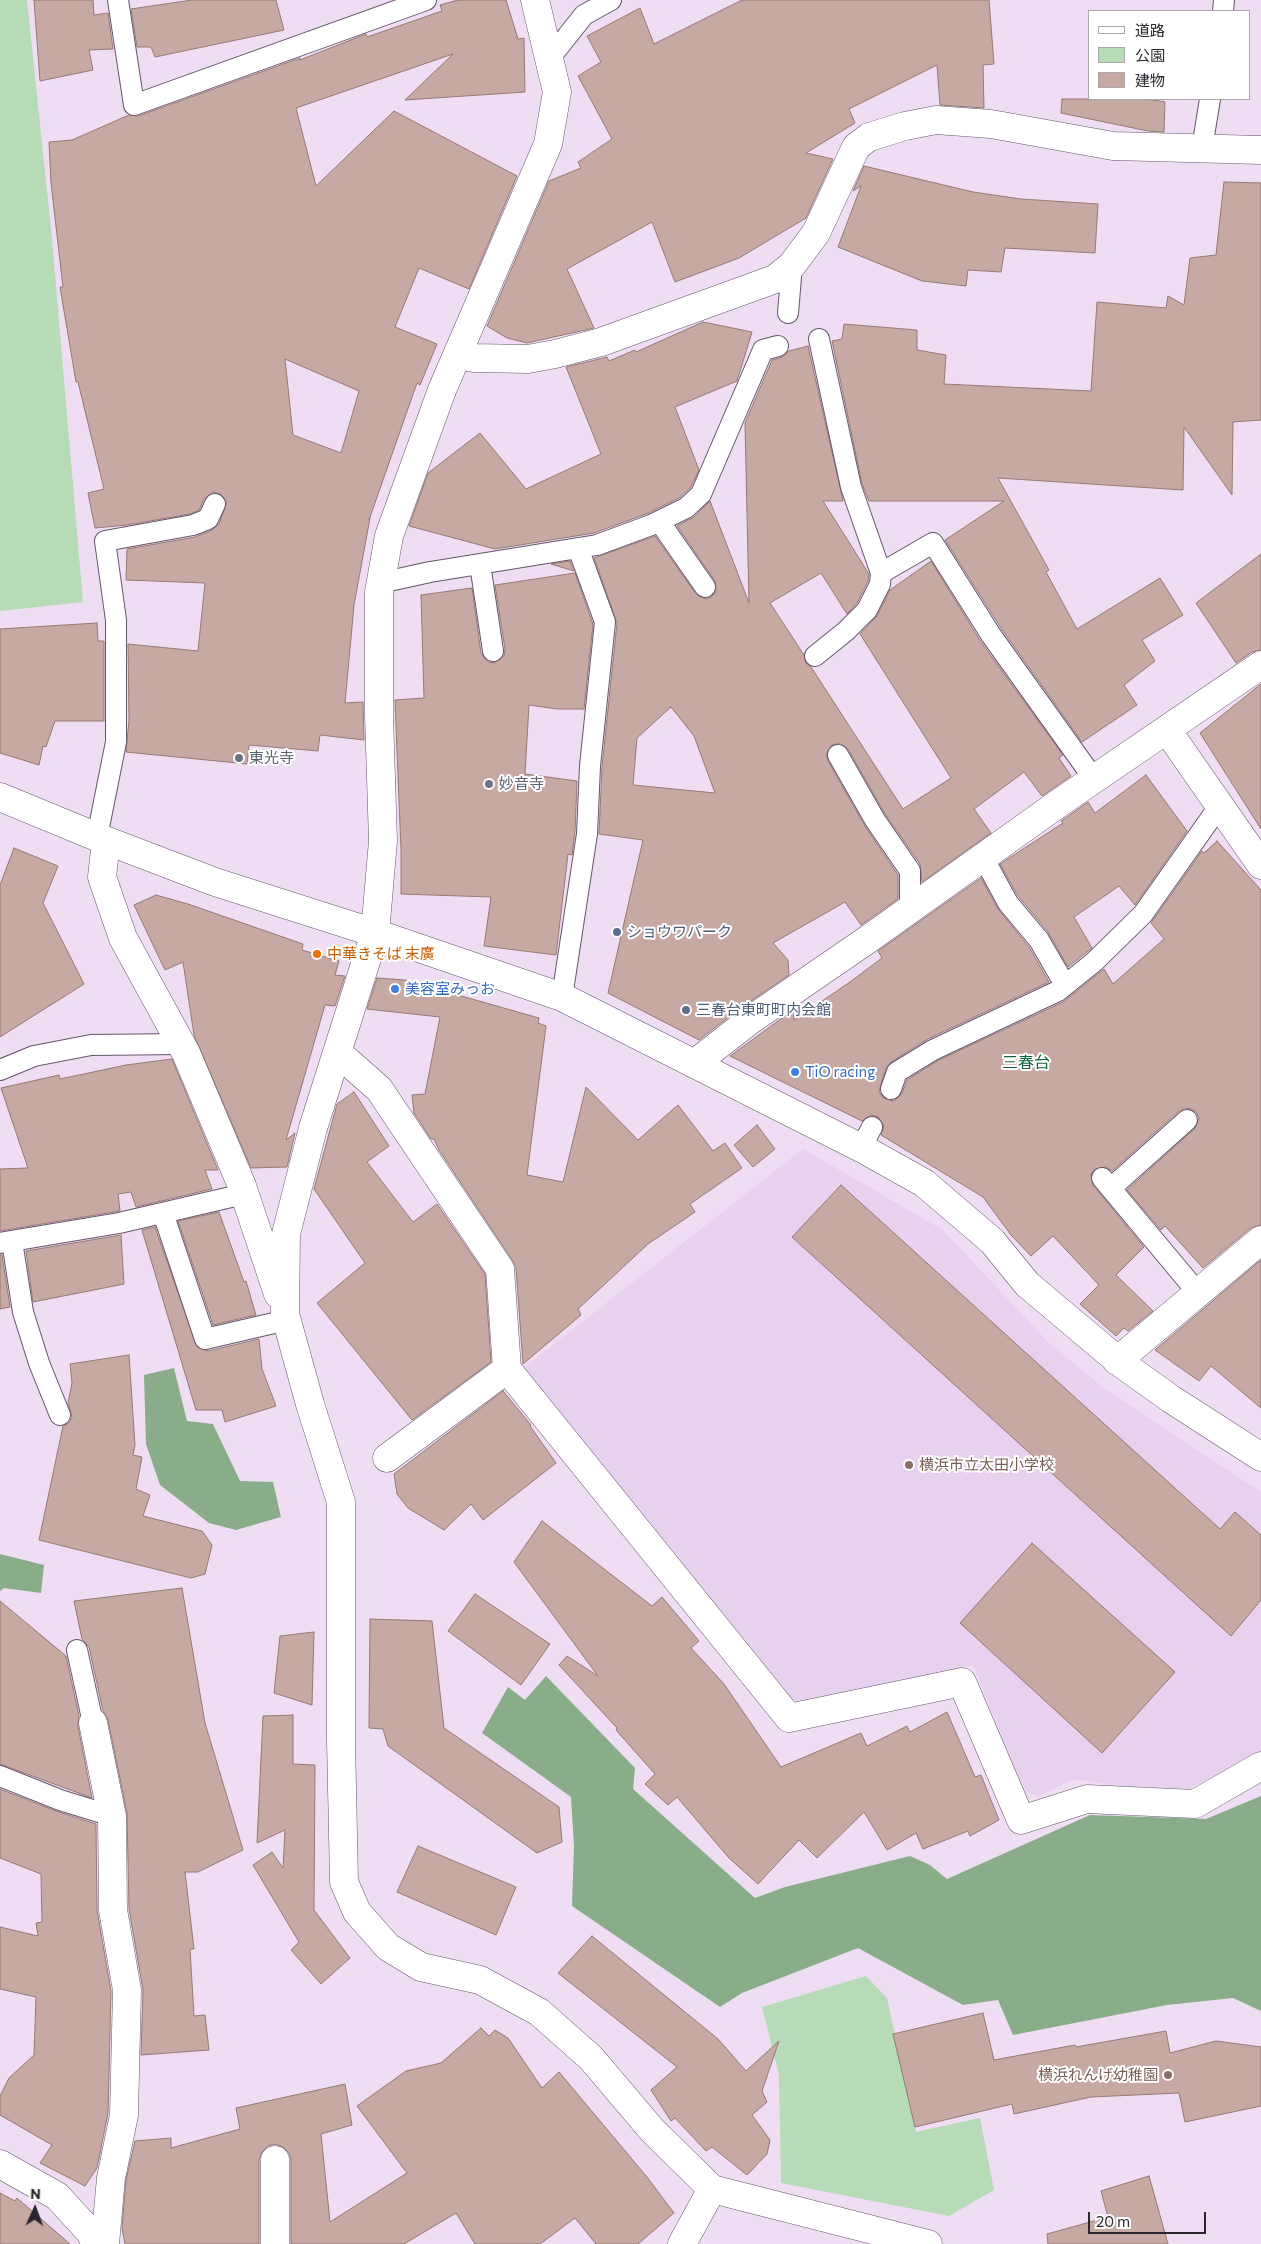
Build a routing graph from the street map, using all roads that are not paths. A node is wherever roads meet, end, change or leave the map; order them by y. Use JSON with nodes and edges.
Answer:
{"nodes":[{"id":1,"x":118,"y":0,"type":"edge"},
{"id":2,"x":426,"y":0,"type":"edge"},
{"id":3,"x":535,"y":0,"type":"edge"},
{"id":4,"x":611,"y":0,"type":"edge"},
{"id":5,"x":549,"y":59,"type":"junction"},
{"id":6,"x":1210,"y":100,"type":"edge"},
{"id":7,"x":1202,"y":148,"type":"junction"},
{"id":8,"x":1261,"y":150,"type":"edge"},
{"id":9,"x":792,"y":265,"type":"junction"},
{"id":10,"x":788,"y":313,"type":"dead end"},
{"id":11,"x":820,"y":339,"type":"dead end"},
{"id":12,"x":778,"y":346,"type":"dead end"},
{"id":13,"x":458,"y":355,"type":"junction"},
{"id":14,"x":215,"y":504,"type":"dead end"},
{"id":15,"x":659,"y":521,"type":"junction"},
{"id":16,"x":578,"y":548,"type":"junction"},
{"id":17,"x":480,"y":564,"type":"junction"},
{"id":18,"x":881,"y":573,"type":"junction"},
{"id":19,"x":380,"y":583,"type":"junction"},
{"id":20,"x":706,"y":587,"type":"dead end"},
{"id":21,"x":492,"y":651,"type":"dead end"},
{"id":22,"x":815,"y":656,"type":"dead end"},
{"id":23,"x":1261,"y":665,"type":"edge"},
{"id":24,"x":1167,"y":730,"type":"junction"},
{"id":25,"x":838,"y":755,"type":"dead end"},
{"id":26,"x":1094,"y":779,"type":"junction"},
{"id":27,"x":0,"y":797,"type":"edge"},
{"id":28,"x":1220,"y":806,"type":"junction"},
{"id":29,"x":102,"y":839,"type":"junction"},
{"id":30,"x":983,"y":857,"type":"junction"},
{"id":31,"x":1261,"y":865,"type":"edge"},
{"id":32,"x":910,"y":910,"type":"junction"},
{"id":33,"x":375,"y":933,"type":"junction"},
{"id":34,"x":1065,"y":985,"type":"junction"},
{"id":35,"x":562,"y":998,"type":"junction"},
{"id":36,"x":180,"y":1044,"type":"junction"},
{"id":37,"x":337,"y":1052,"type":"junction"},
{"id":38,"x":694,"y":1064,"type":"junction"},
{"id":39,"x":0,"y":1070,"type":"edge"},
{"id":40,"x":891,"y":1089,"type":"dead end"},
{"id":41,"x":1187,"y":1120,"type":"dead end"},
{"id":42,"x":244,"y":1194,"type":"junction"},
{"id":43,"x":163,"y":1213,"type":"junction"},
{"id":44,"x":1261,"y":1240,"type":"edge"},
{"id":45,"x":6,"y":1242,"type":"edge"},
{"id":46,"x":1198,"y":1293,"type":"junction"},
{"id":47,"x":286,"y":1317,"type":"junction"},
{"id":48,"x":1118,"y":1361,"type":"junction"},
{"id":49,"x":506,"y":1369,"type":"junction"},
{"id":50,"x":60,"y":1415,"type":"dead end"},
{"id":51,"x":1261,"y":1457,"type":"edge"},
{"id":52,"x":387,"y":1458,"type":"dead end"},
{"id":53,"x":77,"y":1650,"type":"dead end"},
{"id":54,"x":93,"y":1723,"type":"joint"},
{"id":55,"x":1261,"y":1766,"type":"edge"},
{"id":56,"x":0,"y":1776,"type":"edge"},
{"id":57,"x":112,"y":1816,"type":"junction"},
{"id":58,"x":275,"y":2160,"type":"dead end"},
{"id":59,"x":0,"y":2164,"type":"edge"},
{"id":60,"x":712,"y":2189,"type":"junction"},
{"id":61,"x":96,"y":2244,"type":"edge"},
{"id":62,"x":105,"y":2244,"type":"edge"},
{"id":63,"x":275,"y":2244,"type":"edge"},
{"id":64,"x":682,"y":2244,"type":"edge"},
{"id":65,"x":928,"y":2244,"type":"edge"}],
"edges":[{"from":1,"to":2,"type":"lane"},
{"from":3,"to":5,"type":"street"},
{"from":4,"to":5,"type":"lane"},
{"from":5,"to":13,"type":"street"},
{"from":6,"to":7,"type":"lane"},
{"from":7,"to":8,"type":"street"},
{"from":7,"to":9,"type":"street"},
{"from":9,"to":10,"type":"lane"},
{"from":9,"to":13,"type":"street"},
{"from":11,"to":18,"type":"lane"},
{"from":12,"to":15,"type":"lane"},
{"from":13,"to":19,"type":"street"},
{"from":14,"to":29,"type":"lane"},
{"from":15,"to":16,"type":"lane"},
{"from":15,"to":20,"type":"lane"},
{"from":16,"to":17,"type":"lane"},
{"from":16,"to":35,"type":"lane"},
{"from":17,"to":19,"type":"lane"},
{"from":17,"to":21,"type":"lane"},
{"from":18,"to":22,"type":"lane"},
{"from":18,"to":26,"type":"lane"},
{"from":19,"to":33,"type":"street"},
{"from":23,"to":24,"type":"street"},
{"from":24,"to":26,"type":"street"},
{"from":24,"to":28,"type":"street"},
{"from":25,"to":32,"type":"lane"},
{"from":26,"to":30,"type":"street"},
{"from":27,"to":29,"type":"street"},
{"from":28,"to":31,"type":"street"},
{"from":28,"to":34,"type":"lane"},
{"from":29,"to":33,"type":"street"},
{"from":29,"to":36,"type":"street"},
{"from":30,"to":32,"type":"street"},
{"from":30,"to":34,"type":"lane"},
{"from":32,"to":38,"type":"street"},
{"from":33,"to":35,"type":"street"},
{"from":33,"to":37,"type":"street"},
{"from":34,"to":40,"type":"lane"},
{"from":35,"to":38,"type":"street"},
{"from":36,"to":39,"type":"lane"},
{"from":36,"to":42,"type":"street"},
{"from":37,"to":47,"type":"street"},
{"from":37,"to":49,"type":"street"},
{"from":38,"to":48,"type":"street"},
{"from":41,"to":46,"type":"lane"},
{"from":42,"to":43,"type":"lane"},
{"from":42,"to":47,"type":"street"},
{"from":43,"to":45,"type":"lane"},
{"from":43,"to":47,"type":"lane"},
{"from":44,"to":46,"type":"street"},
{"from":45,"to":50,"type":"lane"},
{"from":46,"to":48,"type":"street"},
{"from":47,"to":60,"type":"street"},
{"from":48,"to":51,"type":"street"},
{"from":49,"to":52,"type":"street"},
{"from":49,"to":55,"type":"street"},
{"from":53,"to":54,"type":"lane"},
{"from":54,"to":57,"type":"street"},
{"from":56,"to":57,"type":"lane"},
{"from":57,"to":62,"type":"street"},
{"from":58,"to":63,"type":"street"},
{"from":59,"to":61,"type":"street"},
{"from":60,"to":64,"type":"street"},
{"from":60,"to":65,"type":"street"}]}
